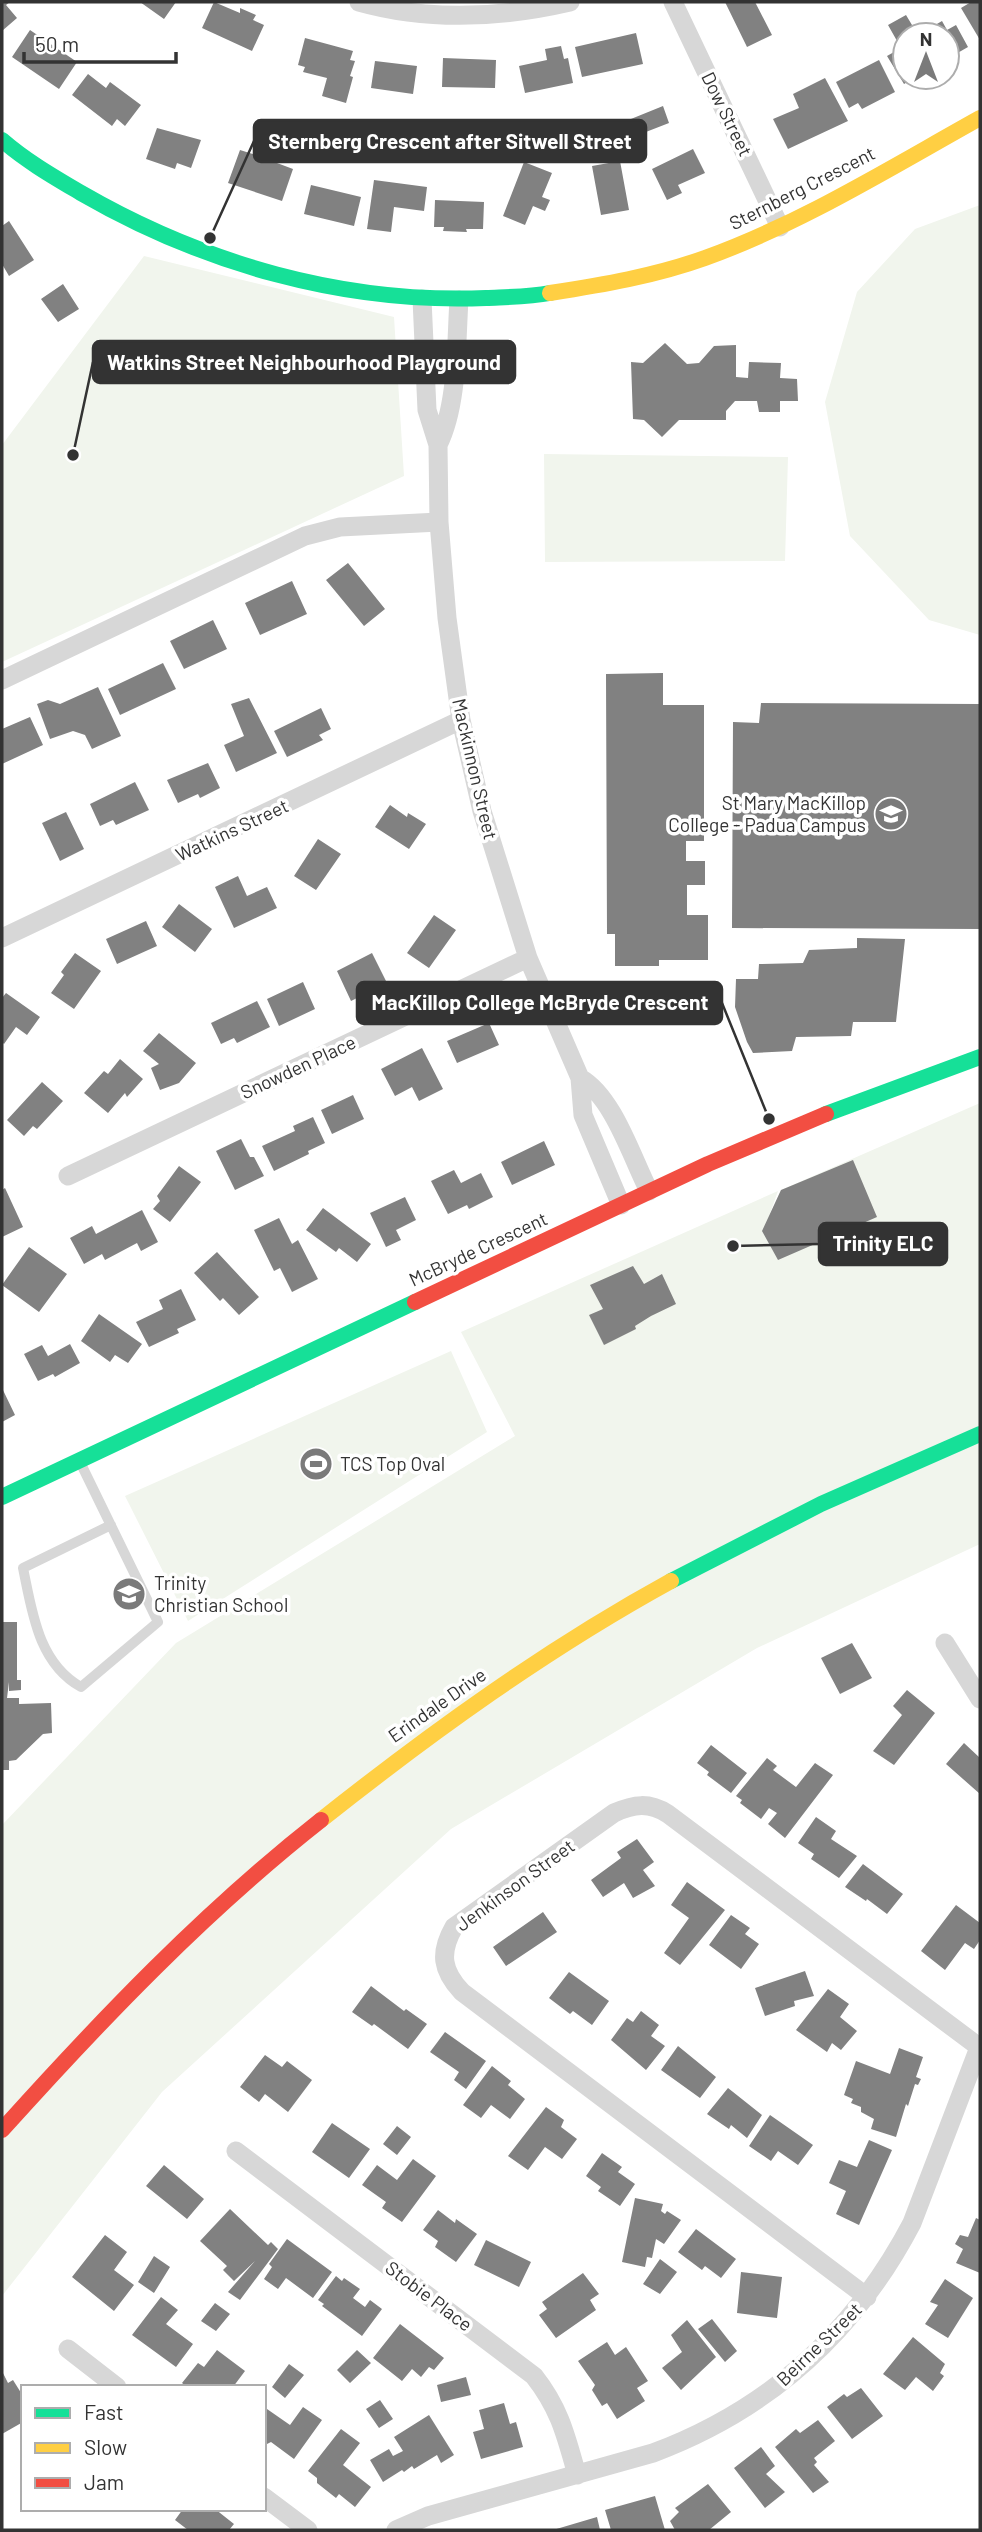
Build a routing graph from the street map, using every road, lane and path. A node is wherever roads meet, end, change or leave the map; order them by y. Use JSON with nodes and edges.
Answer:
{"nodes":[{"id":1,"x":359,"y":2,"type":"edge"},
{"id":2,"x":570,"y":2,"type":"edge"},
{"id":3,"x":673,"y":2,"type":"edge"},
{"id":4,"x":980,"y":118,"type":"edge"},
{"id":5,"x":2,"y":140,"type":"edge"},
{"id":6,"x":780,"y":227,"type":"junction"},
{"id":7,"x":422,"y":299,"type":"junction"},
{"id":8,"x":459,"y":300,"type":"junction"},
{"id":9,"x":438,"y":445,"type":"junction"},
{"id":10,"x":439,"y":522,"type":"junction"},
{"id":11,"x":2,"y":680,"type":"edge"},
{"id":12,"x":461,"y":720,"type":"junction"},
{"id":13,"x":2,"y":939,"type":"edge"},
{"id":14,"x":528,"y":958,"type":"junction"},
{"id":15,"x":980,"y":1057,"type":"edge"},
{"id":16,"x":580,"y":1078,"type":"junction"},
{"id":17,"x":68,"y":1176,"type":"dead end"},
{"id":18,"x":649,"y":1191,"type":"junction"},
{"id":19,"x":621,"y":1205,"type":"junction"},
{"id":20,"x":980,"y":1434,"type":"edge"},
{"id":21,"x":79,"y":1460,"type":"junction"},
{"id":22,"x":2,"y":1497,"type":"edge"},
{"id":23,"x":99,"y":1499,"type":"junction"},
{"id":24,"x":111,"y":1525,"type":"junction"},
{"id":25,"x":99,"y":1531,"type":"junction"},
{"id":26,"x":945,"y":1643,"type":"dead end"},
{"id":27,"x":980,"y":1699,"type":"edge"},
{"id":28,"x":980,"y":2046,"type":"edge"},
{"id":29,"x":2,"y":2130,"type":"edge"},
{"id":30,"x":236,"y":2151,"type":"dead end"},
{"id":31,"x":867,"y":2297,"type":"junction"},
{"id":32,"x":68,"y":2349,"type":"dead end"},
{"id":33,"x":114,"y":2385,"type":"edge"},
{"id":34,"x":577,"y":2475,"type":"junction"},
{"id":35,"x":266,"y":2498,"type":"edge"},
{"id":36,"x":308,"y":2530,"type":"edge"},
{"id":37,"x":396,"y":2530,"type":"edge"}],
"edges":[{"from":1,"to":2,"type":"street"},
{"from":3,"to":6,"type":"street","name":"Dow Street"},
{"from":4,"to":6,"type":"street","name":"Sternberg Crescent"},
{"from":5,"to":7,"type":"street","name":"Sternberg Crescent"},
{"from":6,"to":8,"type":"street","name":"Sternberg Crescent"},
{"from":7,"to":8,"type":"street","name":"Sternberg Crescent"},
{"from":7,"to":9,"type":"street","name":"Mackinnon Street"},
{"from":8,"to":9,"type":"street","name":"Mackinnon Street"},
{"from":9,"to":10,"type":"street","name":"Mackinnon Street"},
{"from":10,"to":11,"type":"street"},
{"from":10,"to":12,"type":"street","name":"Mackinnon Street"},
{"from":12,"to":13,"type":"street","name":"Watkins Street"},
{"from":12,"to":14,"type":"street","name":"Mackinnon Street"},
{"from":14,"to":16,"type":"street","name":"Mackinnon Street"},
{"from":14,"to":17,"type":"street","name":"Snowden Place"},
{"from":15,"to":18,"type":"street","name":"McBryde Crescent"},
{"from":16,"to":18,"type":"street","name":"Mackinnon Street"},
{"from":16,"to":19,"type":"street","name":"Mackinnon Street"},
{"from":18,"to":19,"type":"street","name":"McBryde Crescent"},
{"from":19,"to":21,"type":"street","name":"McBryde Crescent"},
{"from":20,"to":29,"type":"street","name":"Erindale Drive"},
{"from":21,"to":22,"type":"street","name":"McBryde Crescent"},
{"from":21,"to":23,"type":"lane"},
{"from":23,"to":24,"type":"lane"},
{"from":23,"to":25,"type":"lane"},
{"from":24,"to":25,"type":"lane"},
{"from":24,"to":25,"type":"lane"},
{"from":26,"to":27,"type":"street"},
{"from":28,"to":31,"type":"street","name":"Beirne Street"},
{"from":28,"to":31,"type":"street","name":"Jenkinson Street"},
{"from":30,"to":34,"type":"street","name":"Stobie Place"},
{"from":31,"to":34,"type":"street","name":"Beirne Street"},
{"from":32,"to":33,"type":"street"},
{"from":34,"to":37,"type":"street","name":"Beirne Street"},
{"from":35,"to":36,"type":"street"}]}
